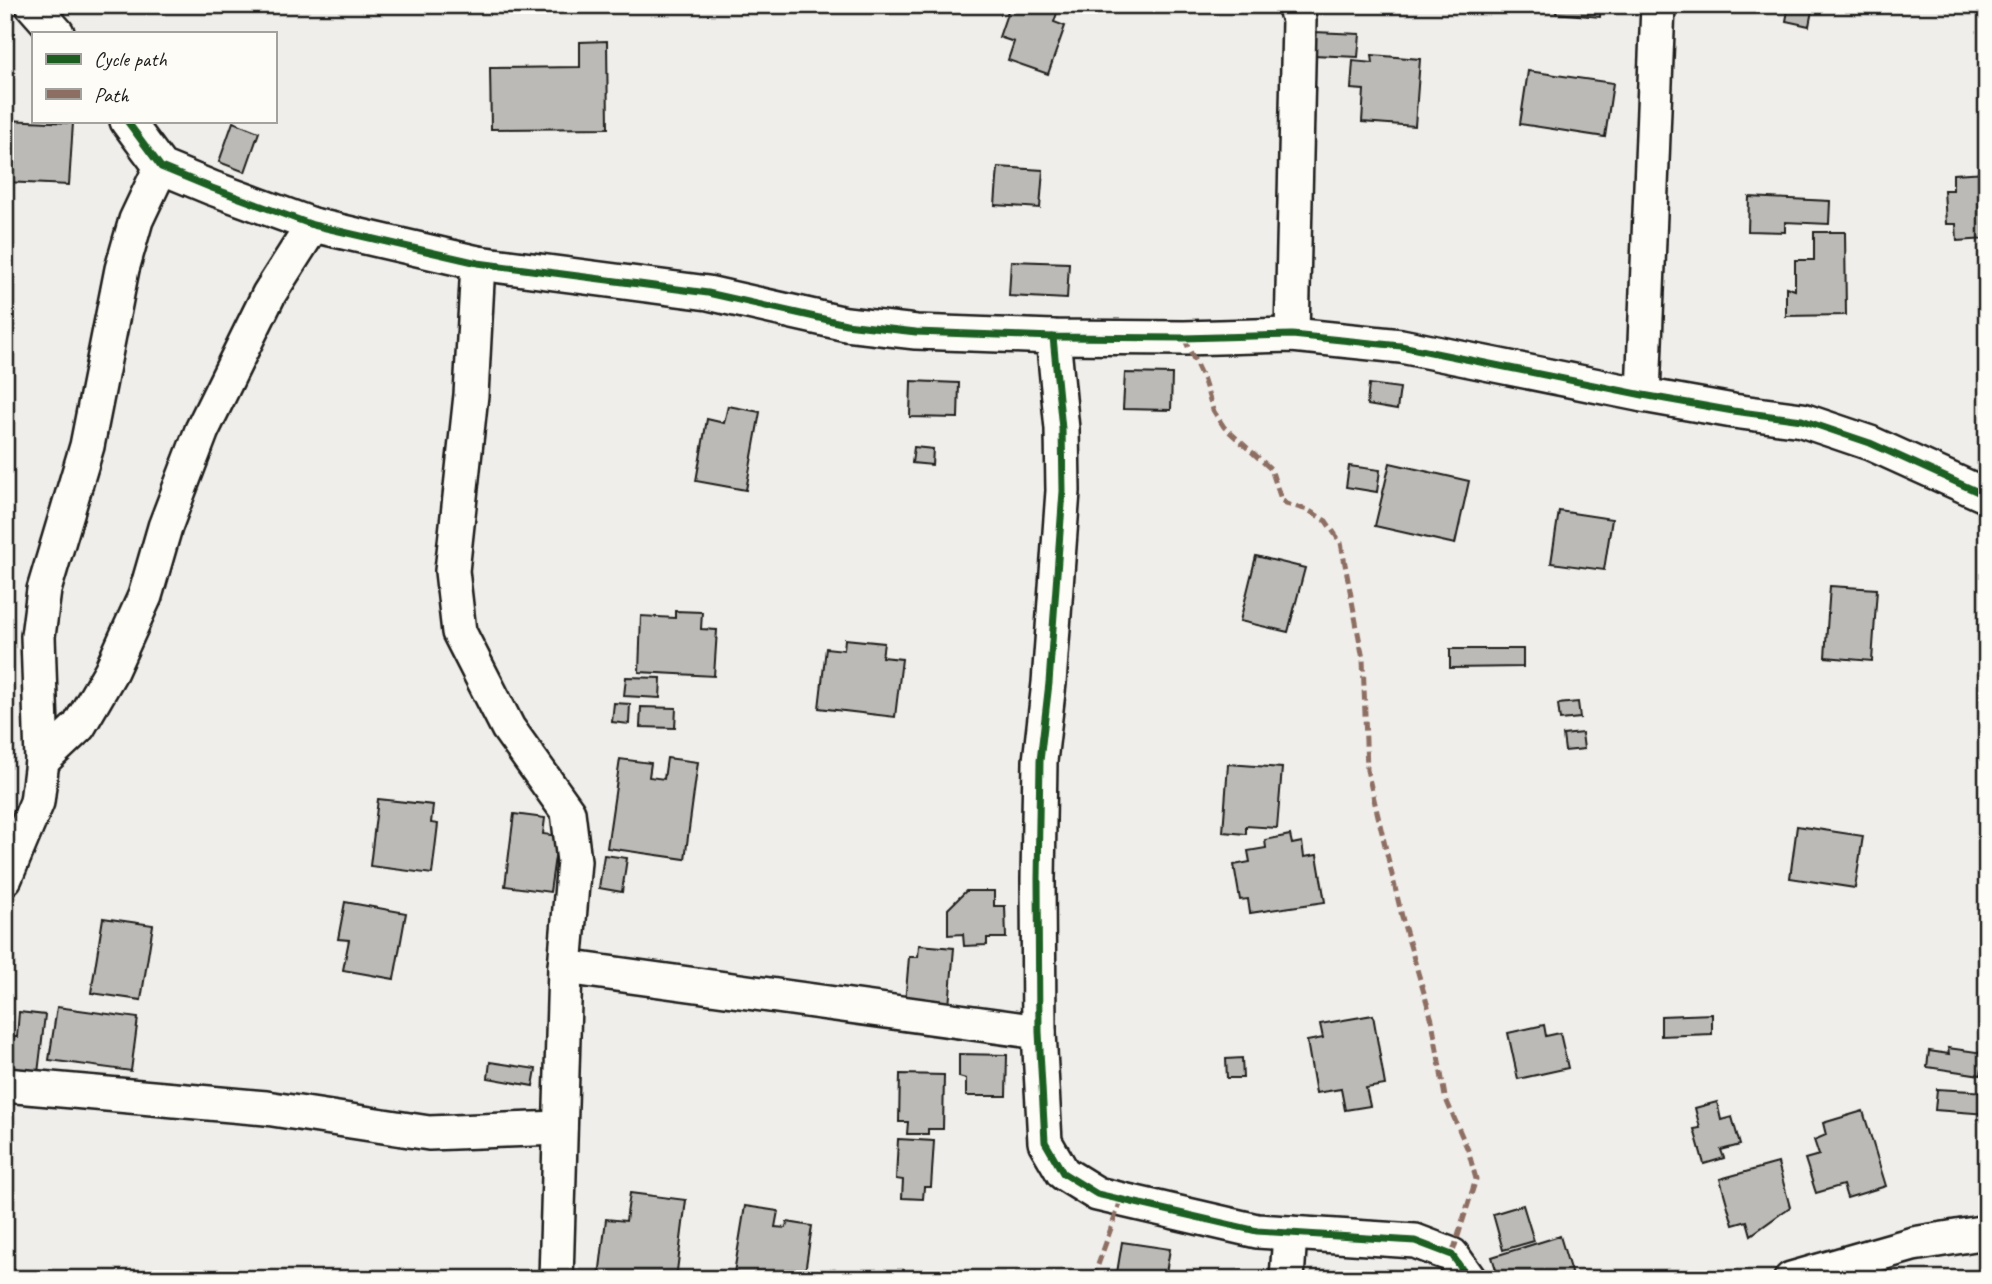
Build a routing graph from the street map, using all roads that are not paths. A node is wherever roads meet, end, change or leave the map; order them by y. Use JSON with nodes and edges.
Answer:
{"nodes":[{"id":1,"x":34,"y":5,"type":"edge"},
{"id":2,"x":1294,"y":5,"type":"edge"},
{"id":3,"x":1658,"y":5,"type":"edge"},
{"id":4,"x":5,"y":8,"type":"edge"},
{"id":5,"x":56,"y":32,"type":"edge"},
{"id":6,"x":128,"y":122,"type":"edge"},
{"id":7,"x":161,"y":167,"type":"junction"},
{"id":8,"x":313,"y":225,"type":"junction"},
{"id":9,"x":478,"y":263,"type":"junction"},
{"id":10,"x":1292,"y":335,"type":"junction"},
{"id":11,"x":1053,"y":337,"type":"junction"},
{"id":12,"x":1643,"y":396,"type":"junction"},
{"id":13,"x":1987,"y":496,"type":"edge"},
{"id":14,"x":42,"y":761,"type":"junction"},
{"id":15,"x":5,"y":878,"type":"edge"},
{"id":16,"x":565,"y":967,"type":"junction"},
{"id":17,"x":1039,"y":1032,"type":"junction"},
{"id":18,"x":5,"y":1085,"type":"edge"},
{"id":19,"x":560,"y":1128,"type":"junction"},
{"id":20,"x":1987,"y":1231,"type":"edge"},
{"id":21,"x":1290,"y":1233,"type":"junction"},
{"id":22,"x":1798,"y":1278,"type":"edge"},
{"id":23,"x":556,"y":1279,"type":"edge"},
{"id":24,"x":1287,"y":1279,"type":"edge"},
{"id":25,"x":1469,"y":1279,"type":"edge"}],
"edges":[{"from":1,"to":4,"type":"street"},
{"from":1,"to":5,"type":"street"},
{"from":2,"to":10,"type":"street"},
{"from":3,"to":12,"type":"street"},
{"from":6,"to":7,"type":"street"},
{"from":7,"to":8,"type":"street"},
{"from":7,"to":14,"type":"street"},
{"from":8,"to":9,"type":"street"},
{"from":8,"to":14,"type":"street"},
{"from":9,"to":11,"type":"street"},
{"from":9,"to":16,"type":"street"},
{"from":10,"to":11,"type":"street"},
{"from":10,"to":12,"type":"street"},
{"from":11,"to":17,"type":"street"},
{"from":12,"to":13,"type":"street"},
{"from":14,"to":15,"type":"street"},
{"from":16,"to":17,"type":"street"},
{"from":16,"to":19,"type":"street"},
{"from":17,"to":21,"type":"street"},
{"from":18,"to":19,"type":"street"},
{"from":19,"to":23,"type":"street"},
{"from":20,"to":22,"type":"street"},
{"from":21,"to":24,"type":"street"},
{"from":21,"to":25,"type":"street"}]}
